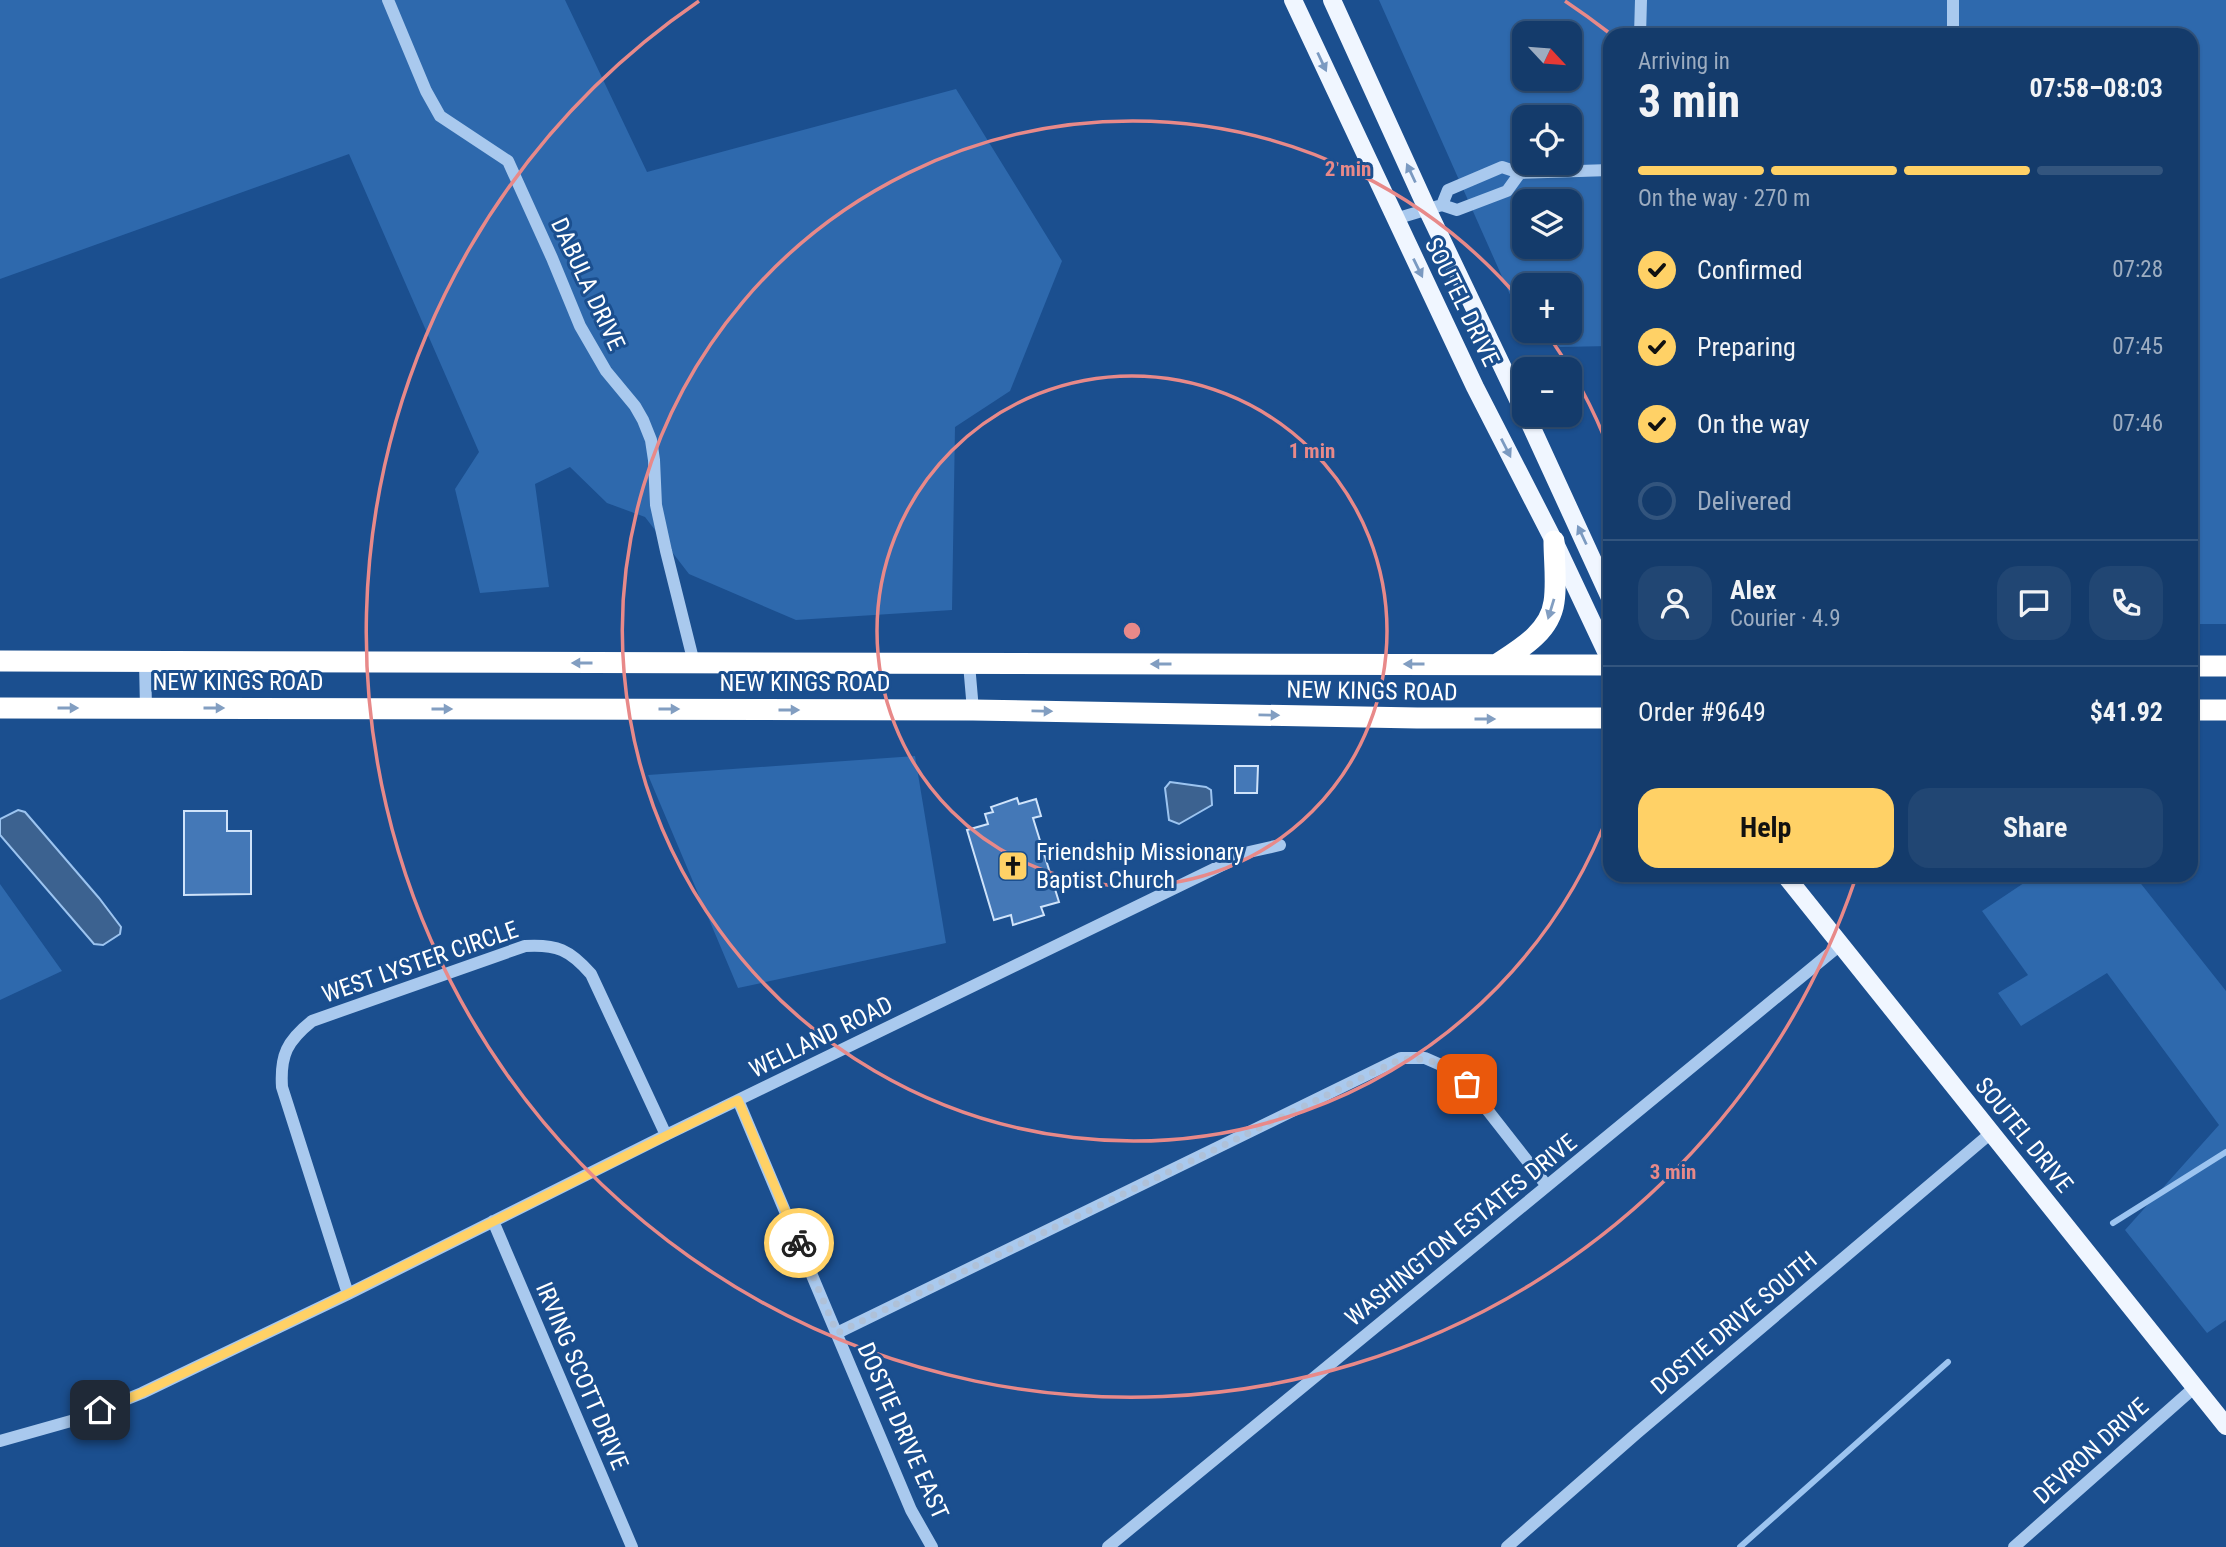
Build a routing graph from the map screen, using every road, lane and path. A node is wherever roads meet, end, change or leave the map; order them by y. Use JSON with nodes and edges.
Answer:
{"nodes":[{"id":1,"x":388,"y":0,"type":"edge"},
{"id":2,"x":1293,"y":0,"type":"edge"},
{"id":3,"x":1332,"y":0,"type":"edge"},
{"id":4,"x":1641,"y":0,"type":"edge"},
{"id":5,"x":1954,"y":0,"type":"edge"},
{"id":6,"x":1640,"y":28,"type":"edge"},
{"id":7,"x":1953,"y":28,"type":"edge"},
{"id":8,"x":1512,"y":170,"type":"edge"},
{"id":9,"x":1603,"y":170,"type":"edge"},
{"id":10,"x":1582,"y":171,"type":"edge"},
{"id":11,"x":1519,"y":175,"type":"edge"},
{"id":12,"x":1435,"y":208,"type":"junction"},
{"id":13,"x":1395,"y":219,"type":"junction"},
{"id":14,"x":1512,"y":383,"type":"edge"},
{"id":15,"x":1531,"y":427,"type":"edge"},
{"id":16,"x":1554,"y":541,"type":"junction"},
{"id":17,"x":1603,"y":583,"type":"edge"},
{"id":18,"x":1603,"y":648,"type":"edge"},
{"id":19,"x":0,"y":662,"type":"edge"},
{"id":20,"x":145,"y":662,"type":"junction"},
{"id":21,"x":694,"y":663,"type":"junction"},
{"id":22,"x":1603,"y":663,"type":"edge"},
{"id":23,"x":969,"y":664,"type":"junction"},
{"id":24,"x":1496,"y":665,"type":"junction"},
{"id":25,"x":2198,"y":666,"type":"edge"},
{"id":26,"x":2226,"y":666,"type":"edge"},
{"id":27,"x":0,"y":708,"type":"edge"},
{"id":28,"x":146,"y":708,"type":"junction"},
{"id":29,"x":973,"y":710,"type":"junction"},
{"id":30,"x":2198,"y":710,"type":"edge"},
{"id":31,"x":2226,"y":710,"type":"edge"},
{"id":32,"x":1603,"y":718,"type":"edge"},
{"id":33,"x":1280,"y":845,"type":"dead end"},
{"id":34,"x":1790,"y":882,"type":"edge"},
{"id":35,"x":1840,"y":944,"type":"junction"},
{"id":36,"x":738,"y":1100,"type":"junction"},
{"id":37,"x":1990,"y":1133,"type":"junction"},
{"id":38,"x":666,"y":1135,"type":"junction"},
{"id":39,"x":1547,"y":1186,"type":"junction"},
{"id":40,"x":493,"y":1222,"type":"junction"},
{"id":41,"x":348,"y":1294,"type":"junction"},
{"id":42,"x":837,"y":1333,"type":"junction"},
{"id":43,"x":2195,"y":1387,"type":"junction"},
{"id":44,"x":2226,"y":1426,"type":"edge"},
{"id":45,"x":0,"y":1441,"type":"edge"},
{"id":46,"x":632,"y":1547,"type":"edge"},
{"id":47,"x":932,"y":1547,"type":"edge"},
{"id":48,"x":1108,"y":1547,"type":"edge"},
{"id":49,"x":1507,"y":1547,"type":"edge"},
{"id":50,"x":2014,"y":1547,"type":"edge"}],
"edges":[{"from":1,"to":21,"type":"street","name":"DABULA DRIVE"},
{"from":2,"to":13,"type":"main road","name":"SOUTEL DRIVE","one_way":true},
{"from":12,"to":3,"type":"main road","name":"SOUTEL DRIVE","one_way":true},
{"from":4,"to":6,"type":"street"},
{"from":5,"to":7,"type":"street"},
{"from":8,"to":12,"type":"street"},
{"from":9,"to":10,"type":"street"},
{"from":11,"to":12,"type":"street"},
{"from":12,"to":13,"type":"street"},
{"from":12,"to":14,"type":"main road","name":"SOUTEL DRIVE"},
{"from":13,"to":16,"type":"main road","name":"SOUTEL DRIVE","one_way":true},
{"from":17,"to":15,"type":"main road","name":"SOUTEL DRIVE","one_way":true},
{"from":16,"to":18,"type":"main road","name":"SOUTEL DRIVE"},
{"from":16,"to":24,"type":"highway","one_way":true},
{"from":19,"to":20,"type":"highway","name":"NEW KINGS ROAD"},
{"from":21,"to":20,"type":"highway","name":"NEW KINGS ROAD","one_way":true},
{"from":20,"to":28,"type":"street"},
{"from":21,"to":23,"type":"highway","name":"NEW KINGS ROAD"},
{"from":22,"to":24,"type":"highway","name":"NEW KINGS ROAD"},
{"from":24,"to":23,"type":"highway","name":"NEW KINGS ROAD","one_way":true},
{"from":23,"to":29,"type":"street"},
{"from":25,"to":26,"type":"highway"},
{"from":27,"to":28,"type":"highway","name":"NEW KINGS ROAD","one_way":true},
{"from":28,"to":29,"type":"highway","name":"NEW KINGS ROAD","one_way":true},
{"from":29,"to":32,"type":"highway","name":"NEW KINGS ROAD","one_way":true},
{"from":30,"to":31,"type":"highway"},
{"from":33,"to":36,"type":"street","name":"WELLAND ROAD"},
{"from":34,"to":35,"type":"main road","name":"SOUTEL DRIVE"},
{"from":35,"to":37,"type":"main road","name":"SOUTEL DRIVE"},
{"from":35,"to":39,"type":"street","name":"WASHINGTON ESTATES DRIVE"},
{"from":36,"to":38,"type":"street","name":"WELLAND ROAD"},
{"from":36,"to":42,"type":"street","name":"DOSTIE DRIVE EAST"},
{"from":37,"to":43,"type":"main road","name":"SOUTEL DRIVE"},
{"from":37,"to":49,"type":"street","name":"DOSTIE DRIVE SOUTH"},
{"from":38,"to":40,"type":"street","name":"WELLAND ROAD"},
{"from":38,"to":41,"type":"street","name":"WEST LYSTER CIRCLE"},
{"from":39,"to":42,"type":"street"},
{"from":39,"to":48,"type":"street","name":"WASHINGTON ESTATES DRIVE"},
{"from":40,"to":41,"type":"street","name":"WELLAND ROAD"},
{"from":40,"to":46,"type":"street","name":"IRVING SCOTT DRIVE"},
{"from":41,"to":45,"type":"street","name":"WELLAND ROAD"},
{"from":42,"to":47,"type":"street","name":"DOSTIE DRIVE EAST"},
{"from":43,"to":44,"type":"main road","name":"SOUTEL DRIVE"},
{"from":43,"to":50,"type":"street","name":"DEVRON DRIVE"}]}
